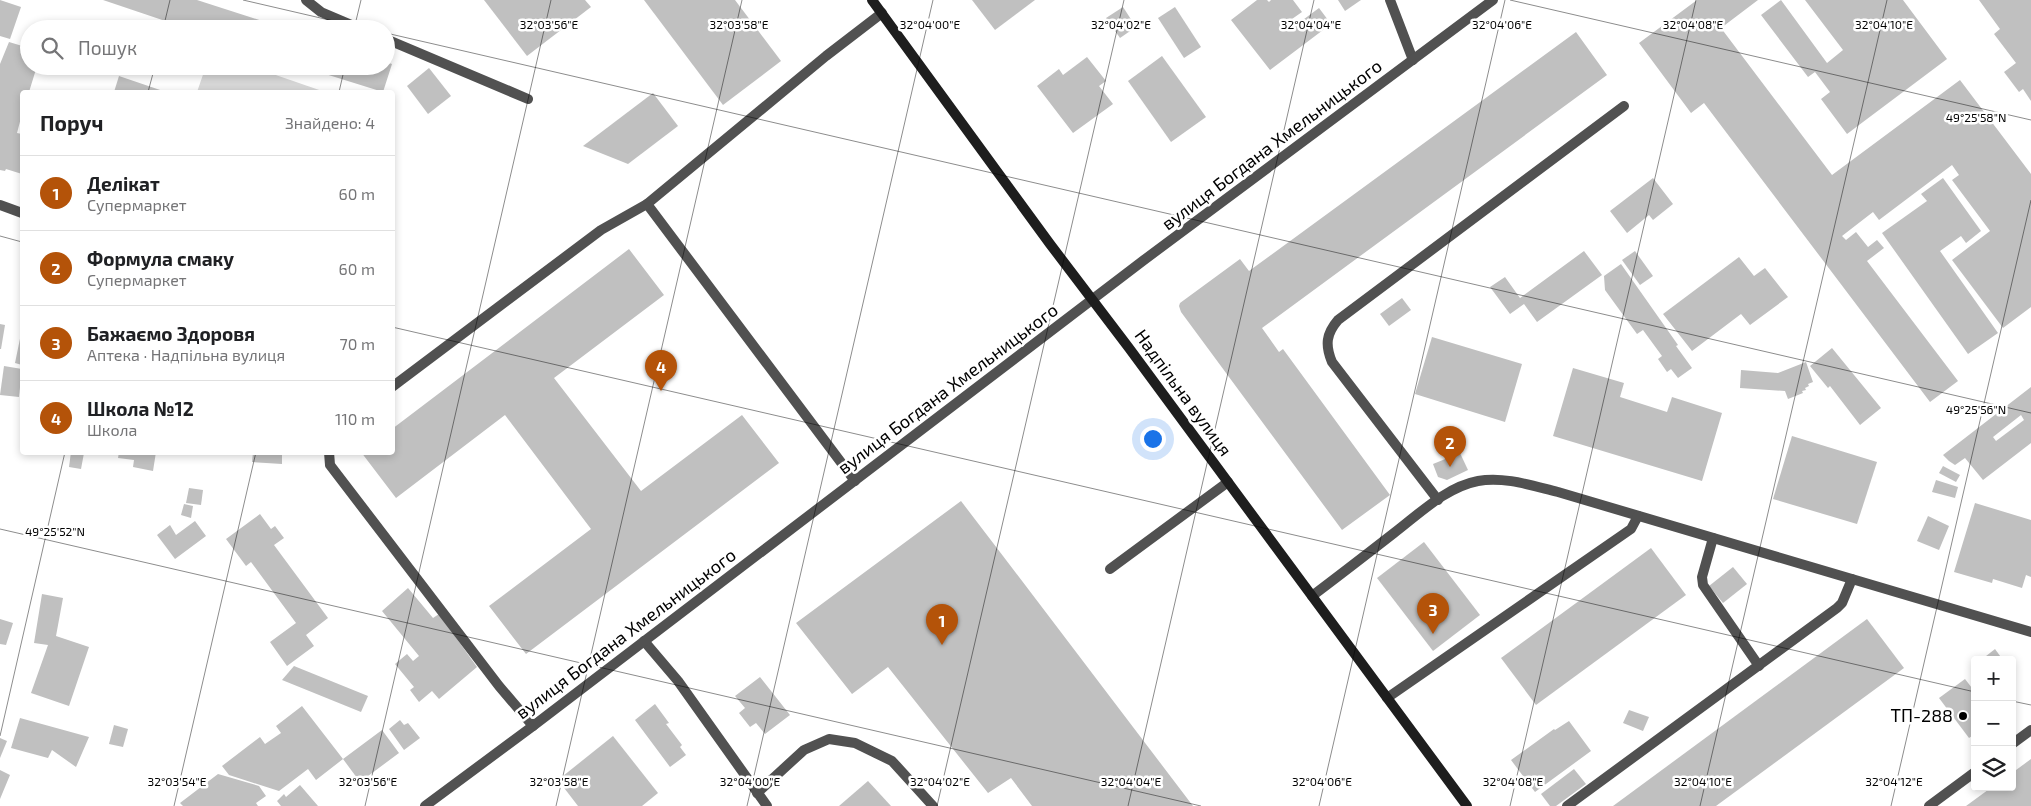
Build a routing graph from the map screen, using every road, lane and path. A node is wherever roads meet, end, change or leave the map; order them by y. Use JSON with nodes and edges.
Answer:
{"nodes":[{"id":1,"x":306,"y":0,"type":"edge"},
{"id":2,"x":872,"y":0,"type":"edge"},
{"id":3,"x":1390,"y":0,"type":"edge"},
{"id":4,"x":1493,"y":0,"type":"edge"},
{"id":5,"x":882,"y":14,"type":"junction"},
{"id":6,"x":340,"y":20,"type":"edge"},
{"id":7,"x":395,"y":43,"type":"edge"},
{"id":8,"x":1413,"y":60,"type":"junction"},
{"id":9,"x":528,"y":99,"type":"dead end"},
{"id":10,"x":1624,"y":106,"type":"dead end"},
{"id":11,"x":647,"y":204,"type":"junction"},
{"id":12,"x":0,"y":205,"type":"edge"},
{"id":13,"x":20,"y":212,"type":"edge"},
{"id":14,"x":1093,"y":300,"type":"junction"},
{"id":15,"x":395,"y":385,"type":"edge"},
{"id":16,"x":328,"y":455,"type":"edge"},
{"id":17,"x":854,"y":481,"type":"junction"},
{"id":18,"x":1228,"y":482,"type":"junction"},
{"id":19,"x":1438,"y":500,"type":"junction"},
{"id":20,"x":1638,"y":516,"type":"junction"},
{"id":21,"x":1713,"y":538,"type":"junction"},
{"id":22,"x":1110,"y":569,"type":"dead end"},
{"id":23,"x":1852,"y":579,"type":"junction"},
{"id":24,"x":1312,"y":596,"type":"junction"},
{"id":25,"x":2031,"y":632,"type":"edge"},
{"id":26,"x":644,"y":641,"type":"junction"},
{"id":27,"x":1759,"y":666,"type":"junction"},
{"id":28,"x":1387,"y":698,"type":"junction"},
{"id":29,"x":533,"y":726,"type":"junction"},
{"id":30,"x":2031,"y":730,"type":"edge"},
{"id":31,"x":2016,"y":741,"type":"edge"},
{"id":32,"x":1971,"y":775,"type":"edge"},
{"id":33,"x":758,"y":793,"type":"junction"},
{"id":34,"x":425,"y":806,"type":"edge"},
{"id":35,"x":767,"y":806,"type":"edge"},
{"id":36,"x":933,"y":806,"type":"edge"},
{"id":37,"x":1467,"y":806,"type":"edge"},
{"id":38,"x":1567,"y":806,"type":"edge"},
{"id":39,"x":1929,"y":806,"type":"edge"}],
"edges":[{"from":1,"to":6,"type":"street"},
{"from":2,"to":5,"type":"main road","name":"Надпільна вулиця"},
{"from":3,"to":8,"type":"street"},
{"from":4,"to":8,"type":"street","name":"вулиця Богдана Хмельницького"},
{"from":5,"to":11,"type":"street"},
{"from":5,"to":14,"type":"main road","name":"Надпільна вулиця"},
{"from":7,"to":9,"type":"street"},
{"from":8,"to":14,"type":"street","name":"вулиця Богдана Хмельницького"},
{"from":10,"to":19,"type":"street"},
{"from":11,"to":15,"type":"street"},
{"from":11,"to":17,"type":"street"},
{"from":12,"to":13,"type":"street"},
{"from":14,"to":17,"type":"street","name":"вулиця Богдана Хмельницького"},
{"from":14,"to":18,"type":"main road","name":"Надпільна вулиця"},
{"from":16,"to":29,"type":"street"},
{"from":17,"to":26,"type":"street","name":"вулиця Богдана Хмельницького"},
{"from":18,"to":22,"type":"street"},
{"from":18,"to":24,"type":"main road","name":"Надпільна вулиця"},
{"from":19,"to":20,"type":"street"},
{"from":19,"to":24,"type":"street"},
{"from":20,"to":21,"type":"street"},
{"from":20,"to":28,"type":"street"},
{"from":21,"to":23,"type":"street"},
{"from":21,"to":27,"type":"street"},
{"from":23,"to":25,"type":"street"},
{"from":23,"to":27,"type":"street"},
{"from":24,"to":28,"type":"main road","name":"Надпільна вулиця"},
{"from":26,"to":29,"type":"street","name":"вулиця Богдана Хмельницького"},
{"from":26,"to":33,"type":"street"},
{"from":27,"to":38,"type":"street"},
{"from":28,"to":37,"type":"main road","name":"Надпільна вулиця"},
{"from":29,"to":34,"type":"street","name":"вулиця Богдана Хмельницького"},
{"from":30,"to":31,"type":"street"},
{"from":32,"to":39,"type":"street"},
{"from":33,"to":35,"type":"street"},
{"from":33,"to":36,"type":"street"}]}
